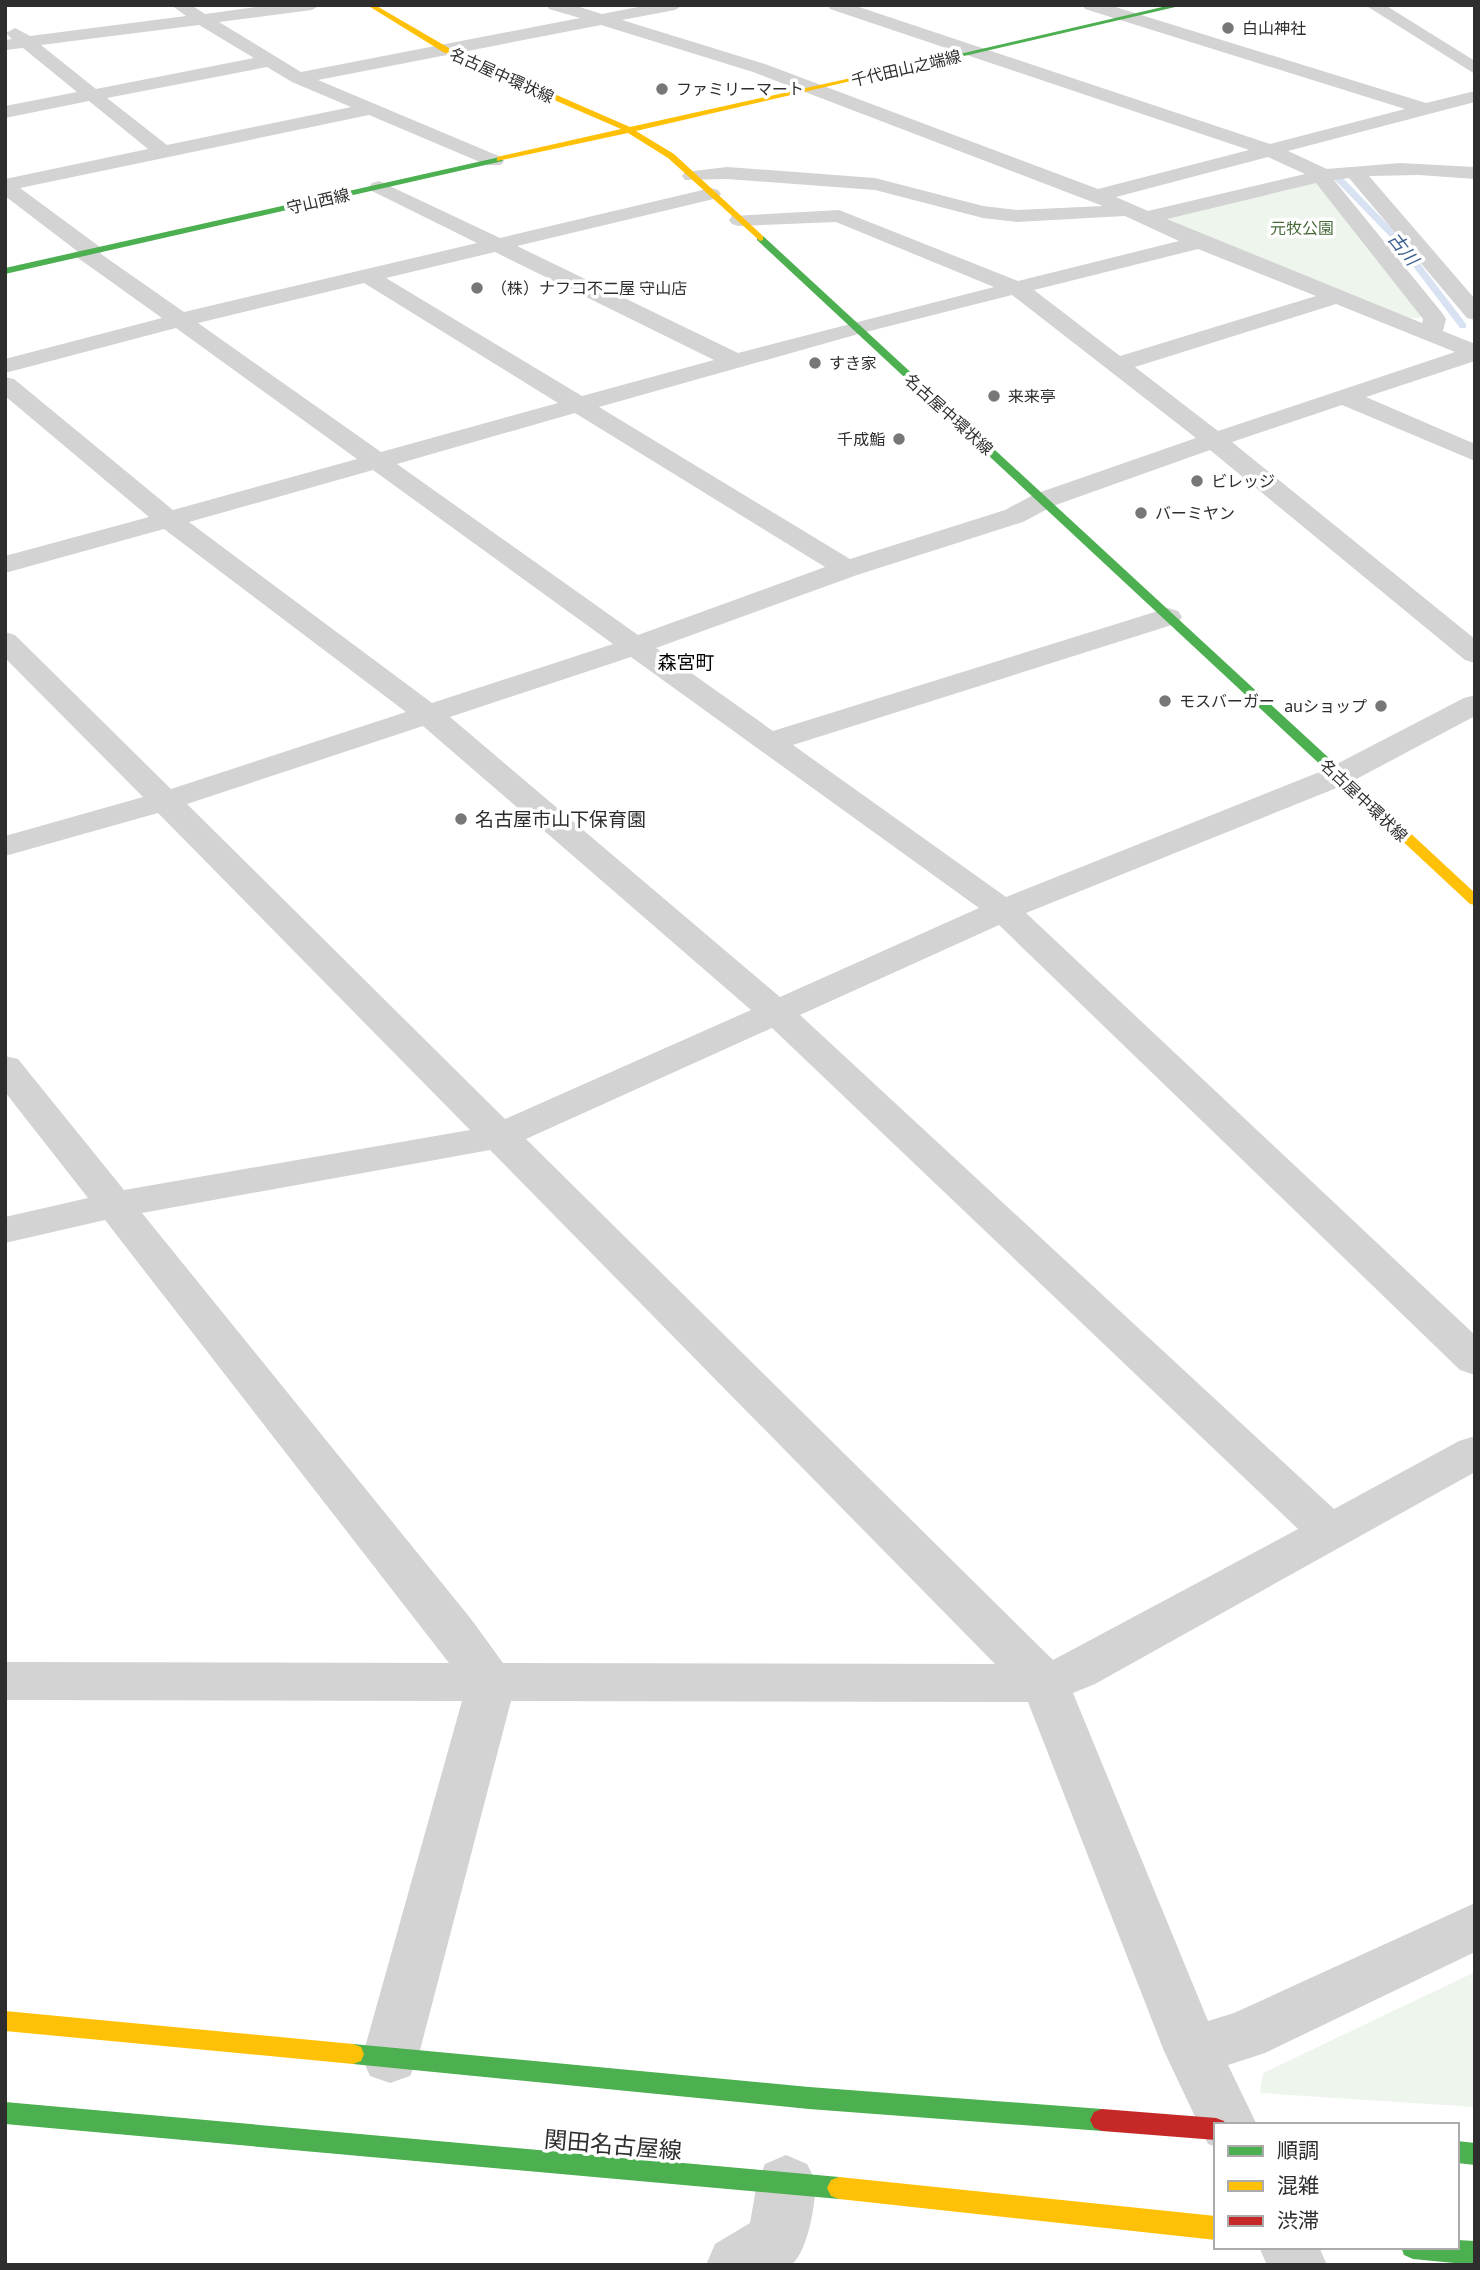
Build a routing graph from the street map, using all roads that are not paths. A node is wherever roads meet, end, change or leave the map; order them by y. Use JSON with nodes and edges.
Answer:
{"nodes":[{"id":1,"x":179,"y":5,"type":"edge"},
{"id":2,"x":312,"y":5,"type":"edge"},
{"id":3,"x":370,"y":5,"type":"edge"},
{"id":4,"x":555,"y":5,"type":"edge"},
{"id":5,"x":675,"y":5,"type":"edge"},
{"id":6,"x":836,"y":5,"type":"edge"},
{"id":7,"x":1091,"y":5,"type":"edge"},
{"id":8,"x":1181,"y":5,"type":"edge"},
{"id":9,"x":1373,"y":5,"type":"edge"},
{"id":10,"x":1129,"y":17,"type":"junction"},
{"id":11,"x":201,"y":20,"type":"junction"},
{"id":12,"x":600,"y":20,"type":"junction"},
{"id":13,"x":5,"y":25,"type":"edge"},
{"id":14,"x":26,"y":42,"type":"junction"},
{"id":15,"x":5,"y":44,"type":"edge"},
{"id":16,"x":1475,"y":48,"type":"edge"},
{"id":17,"x":446,"y":50,"type":"junction"},
{"id":18,"x":974,"y":52,"type":"junction"},
{"id":19,"x":1446,"y":52,"type":"junction"},
{"id":20,"x":268,"y":61,"type":"junction"},
{"id":21,"x":1475,"y":69,"type":"edge"},
{"id":22,"x":298,"y":78,"type":"junction"},
{"id":23,"x":814,"y":89,"type":"junction"},
{"id":24,"x":91,"y":95,"type":"junction"},
{"id":25,"x":1475,"y":96,"type":"edge"},
{"id":26,"x":369,"y":109,"type":"junction"},
{"id":27,"x":1426,"y":109,"type":"junction"},
{"id":28,"x":5,"y":112,"type":"edge"},
{"id":29,"x":631,"y":131,"type":"junction"},
{"id":30,"x":1270,"y":151,"type":"junction"},
{"id":31,"x":163,"y":152,"type":"junction"},
{"id":32,"x":494,"y":161,"type":"junction"},
{"id":33,"x":1422,"y":169,"type":"junction"},
{"id":34,"x":1354,"y":171,"type":"junction"},
{"id":35,"x":1475,"y":173,"type":"edge"},
{"id":36,"x":1325,"y":175,"type":"junction"},
{"id":37,"x":692,"y":176,"type":"junction"},
{"id":38,"x":5,"y":186,"type":"edge"},
{"id":39,"x":379,"y":187,"type":"junction"},
{"id":40,"x":1475,"y":187,"type":"edge"},
{"id":41,"x":711,"y":194,"type":"junction"},
{"id":42,"x":1097,"y":196,"type":"junction"},
{"id":43,"x":1138,"y":214,"type":"junction"},
{"id":44,"x":739,"y":220,"type":"junction"},
{"id":45,"x":1200,"y":242,"type":"junction"},
{"id":46,"x":495,"y":244,"type":"junction"},
{"id":47,"x":89,"y":253,"type":"junction"},
{"id":48,"x":5,"y":271,"type":"edge"},
{"id":49,"x":366,"y":275,"type":"junction"},
{"id":50,"x":1017,"y":288,"type":"junction"},
{"id":51,"x":1337,"y":297,"type":"junction"},
{"id":52,"x":1475,"y":313,"type":"edge"},
{"id":53,"x":181,"y":320,"type":"junction"},
{"id":54,"x":854,"y":328,"type":"junction"},
{"id":55,"x":1431,"y":332,"type":"junction"},
{"id":56,"x":1475,"y":352,"type":"edge"},
{"id":57,"x":735,"y":361,"type":"junction"},
{"id":58,"x":1117,"y":365,"type":"junction"},
{"id":59,"x":5,"y":366,"type":"edge"},
{"id":60,"x":5,"y":384,"type":"edge"},
{"id":61,"x":1344,"y":397,"type":"junction"},
{"id":62,"x":577,"y":404,"type":"junction"},
{"id":63,"x":1214,"y":440,"type":"junction"},
{"id":64,"x":1475,"y":453,"type":"edge"},
{"id":65,"x":380,"y":463,"type":"junction"},
{"id":66,"x":1044,"y":500,"type":"junction"},
{"id":67,"x":168,"y":519,"type":"junction"},
{"id":68,"x":5,"y":565,"type":"edge"},
{"id":69,"x":847,"y":569,"type":"junction"},
{"id":70,"x":1168,"y":617,"type":"junction"},
{"id":71,"x":5,"y":641,"type":"edge"},
{"id":72,"x":635,"y":646,"type":"junction"},
{"id":73,"x":1475,"y":654,"type":"edge"},
{"id":74,"x":1475,"y":704,"type":"edge"},
{"id":75,"x":428,"y":714,"type":"junction"},
{"id":76,"x":770,"y":743,"type":"junction"},
{"id":77,"x":1338,"y":776,"type":"junction"},
{"id":78,"x":165,"y":801,"type":"junction"},
{"id":79,"x":5,"y":846,"type":"edge"},
{"id":80,"x":1475,"y":901,"type":"edge"},
{"id":81,"x":1003,"y":910,"type":"junction"},
{"id":82,"x":776,"y":1012,"type":"junction"},
{"id":83,"x":5,"y":1067,"type":"edge"},
{"id":84,"x":498,"y":1137,"type":"junction"},
{"id":85,"x":114,"y":1205,"type":"junction"},
{"id":86,"x":5,"y":1230,"type":"edge"},
{"id":87,"x":1475,"y":1360,"type":"edge"},
{"id":88,"x":1475,"y":1452,"type":"edge"},
{"id":89,"x":1330,"y":1532,"type":"junction"},
{"id":90,"x":5,"y":1681,"type":"edge"},
{"id":91,"x":489,"y":1681,"type":"junction"},
{"id":92,"x":1045,"y":1683,"type":"junction"},
{"id":93,"x":1475,"y":1926,"type":"edge"},
{"id":94,"x":5,"y":2021,"type":"edge"},
{"id":95,"x":1192,"y":2050,"type":"junction"},
{"id":96,"x":390,"y":2058,"type":"junction"},
{"id":97,"x":5,"y":2113,"type":"edge"},
{"id":98,"x":1227,"y":2123,"type":"edge"},
{"id":99,"x":1214,"y":2129,"type":"edge"},
{"id":100,"x":786,"y":2183,"type":"junction"},
{"id":101,"x":1214,"y":2228,"type":"edge"},
{"id":102,"x":1290,"y":2249,"type":"edge"},
{"id":103,"x":1434,"y":2249,"type":"edge"},
{"id":104,"x":1475,"y":2253,"type":"edge"},
{"id":105,"x":736,"y":2265,"type":"edge"},
{"id":106,"x":1297,"y":2265,"type":"edge"}],
"edges":[{"from":1,"to":11,"type":"street"},
{"from":2,"to":11,"type":"street"},
{"from":3,"to":17,"type":"main road","name":"名古屋中環状線"},
{"from":4,"to":12,"type":"street"},
{"from":5,"to":12,"type":"street"},
{"from":6,"to":18,"type":"street"},
{"from":7,"to":10,"type":"street"},
{"from":8,"to":10,"type":"main road","name":"千代田山之端線"},
{"from":9,"to":19,"type":"street"},
{"from":10,"to":18,"type":"main road","name":"千代田山之端線"},
{"from":10,"to":27,"type":"street"},
{"from":11,"to":14,"type":"street"},
{"from":11,"to":20,"type":"street"},
{"from":12,"to":17,"type":"street"},
{"from":12,"to":23,"type":"street"},
{"from":13,"to":14,"type":"street"},
{"from":14,"to":15,"type":"street"},
{"from":14,"to":24,"type":"street"},
{"from":16,"to":19,"type":"street"},
{"from":17,"to":22,"type":"street"},
{"from":17,"to":29,"type":"main road","name":"名古屋中環状線"},
{"from":18,"to":23,"type":"main road","name":"千代田山之端線"},
{"from":18,"to":30,"type":"street"},
{"from":19,"to":21,"type":"street"},
{"from":20,"to":22,"type":"street"},
{"from":20,"to":24,"type":"street"},
{"from":22,"to":26,"type":"street"},
{"from":23,"to":29,"type":"main road","name":"千代田山之端線"},
{"from":23,"to":42,"type":"street"},
{"from":24,"to":28,"type":"street"},
{"from":24,"to":31,"type":"street"},
{"from":25,"to":27,"type":"street"},
{"from":26,"to":31,"type":"street"},
{"from":26,"to":32,"type":"street"},
{"from":27,"to":30,"type":"street"},
{"from":29,"to":32,"type":"main road","name":"守山西線"},
{"from":29,"to":37,"type":"main road","name":"名古屋中環状線"},
{"from":30,"to":36,"type":"street"},
{"from":30,"to":42,"type":"street"},
{"from":31,"to":38,"type":"street"},
{"from":32,"to":39,"type":"main road","name":"守山西線"},
{"from":33,"to":34,"type":"street"},
{"from":33,"to":35,"type":"street"},
{"from":33,"to":40,"type":"street"},
{"from":34,"to":36,"type":"street"},
{"from":34,"to":52,"type":"street"},
{"from":36,"to":43,"type":"street"},
{"from":36,"to":55,"type":"street"},
{"from":37,"to":41,"type":"main road","name":"名古屋中環状線"},
{"from":37,"to":43,"type":"street"},
{"from":38,"to":47,"type":"street"},
{"from":39,"to":46,"type":"street"},
{"from":39,"to":47,"type":"main road","name":"守山西線"},
{"from":41,"to":44,"type":"main road","name":"名古屋中環状線"},
{"from":41,"to":46,"type":"street"},
{"from":42,"to":43,"type":"street"},
{"from":43,"to":45,"type":"street"},
{"from":44,"to":50,"type":"street"},
{"from":44,"to":54,"type":"main road","name":"名古屋中環状線"},
{"from":45,"to":50,"type":"street"},
{"from":45,"to":51,"type":"street"},
{"from":46,"to":49,"type":"street"},
{"from":46,"to":57,"type":"street"},
{"from":47,"to":48,"type":"main road","name":"守山西線"},
{"from":47,"to":53,"type":"street"},
{"from":49,"to":53,"type":"street"},
{"from":49,"to":62,"type":"street"},
{"from":50,"to":54,"type":"street"},
{"from":50,"to":58,"type":"street"},
{"from":51,"to":55,"type":"street"},
{"from":51,"to":58,"type":"street"},
{"from":53,"to":59,"type":"street"},
{"from":53,"to":65,"type":"street"},
{"from":54,"to":57,"type":"street"},
{"from":54,"to":66,"type":"main road","name":"名古屋中環状線"},
{"from":55,"to":56,"type":"street"},
{"from":56,"to":61,"type":"street"},
{"from":57,"to":62,"type":"street"},
{"from":58,"to":63,"type":"street"},
{"from":60,"to":67,"type":"street"},
{"from":61,"to":63,"type":"street"},
{"from":61,"to":64,"type":"street"},
{"from":62,"to":65,"type":"street"},
{"from":62,"to":69,"type":"street"},
{"from":63,"to":66,"type":"street"},
{"from":63,"to":73,"type":"street"},
{"from":65,"to":67,"type":"street"},
{"from":65,"to":72,"type":"street"},
{"from":66,"to":69,"type":"street"},
{"from":66,"to":70,"type":"main road","name":"名古屋中環状線"},
{"from":67,"to":68,"type":"street"},
{"from":67,"to":75,"type":"street"},
{"from":69,"to":72,"type":"street"},
{"from":70,"to":76,"type":"street"},
{"from":70,"to":77,"type":"main road","name":"名古屋中環状線"},
{"from":71,"to":78,"type":"street"},
{"from":72,"to":75,"type":"street"},
{"from":72,"to":76,"type":"street"},
{"from":74,"to":77,"type":"street"},
{"from":75,"to":78,"type":"street"},
{"from":75,"to":82,"type":"street"},
{"from":76,"to":81,"type":"street"},
{"from":77,"to":80,"type":"main road","name":"名古屋中環状線"},
{"from":77,"to":81,"type":"street"},
{"from":78,"to":79,"type":"street"},
{"from":78,"to":84,"type":"street"},
{"from":81,"to":82,"type":"street"},
{"from":81,"to":87,"type":"street"},
{"from":82,"to":84,"type":"street"},
{"from":82,"to":89,"type":"street"},
{"from":83,"to":85,"type":"street"},
{"from":84,"to":85,"type":"street"},
{"from":84,"to":92,"type":"street"},
{"from":85,"to":86,"type":"street"},
{"from":85,"to":91,"type":"street"},
{"from":88,"to":89,"type":"street"},
{"from":89,"to":92,"type":"street"},
{"from":90,"to":91,"type":"street"},
{"from":91,"to":92,"type":"street"},
{"from":91,"to":96,"type":"street"},
{"from":92,"to":95,"type":"street"},
{"from":93,"to":95,"type":"street"},
{"from":94,"to":96,"type":"main road"},
{"from":95,"to":98,"type":"street"},
{"from":96,"to":99,"type":"main road"},
{"from":97,"to":100,"type":"main road","name":"関田名古屋線"},
{"from":100,"to":101,"type":"main road","name":"関田名古屋線"},
{"from":100,"to":105,"type":"street"},
{"from":102,"to":106,"type":"street"},
{"from":103,"to":104,"type":"main road"}]}
